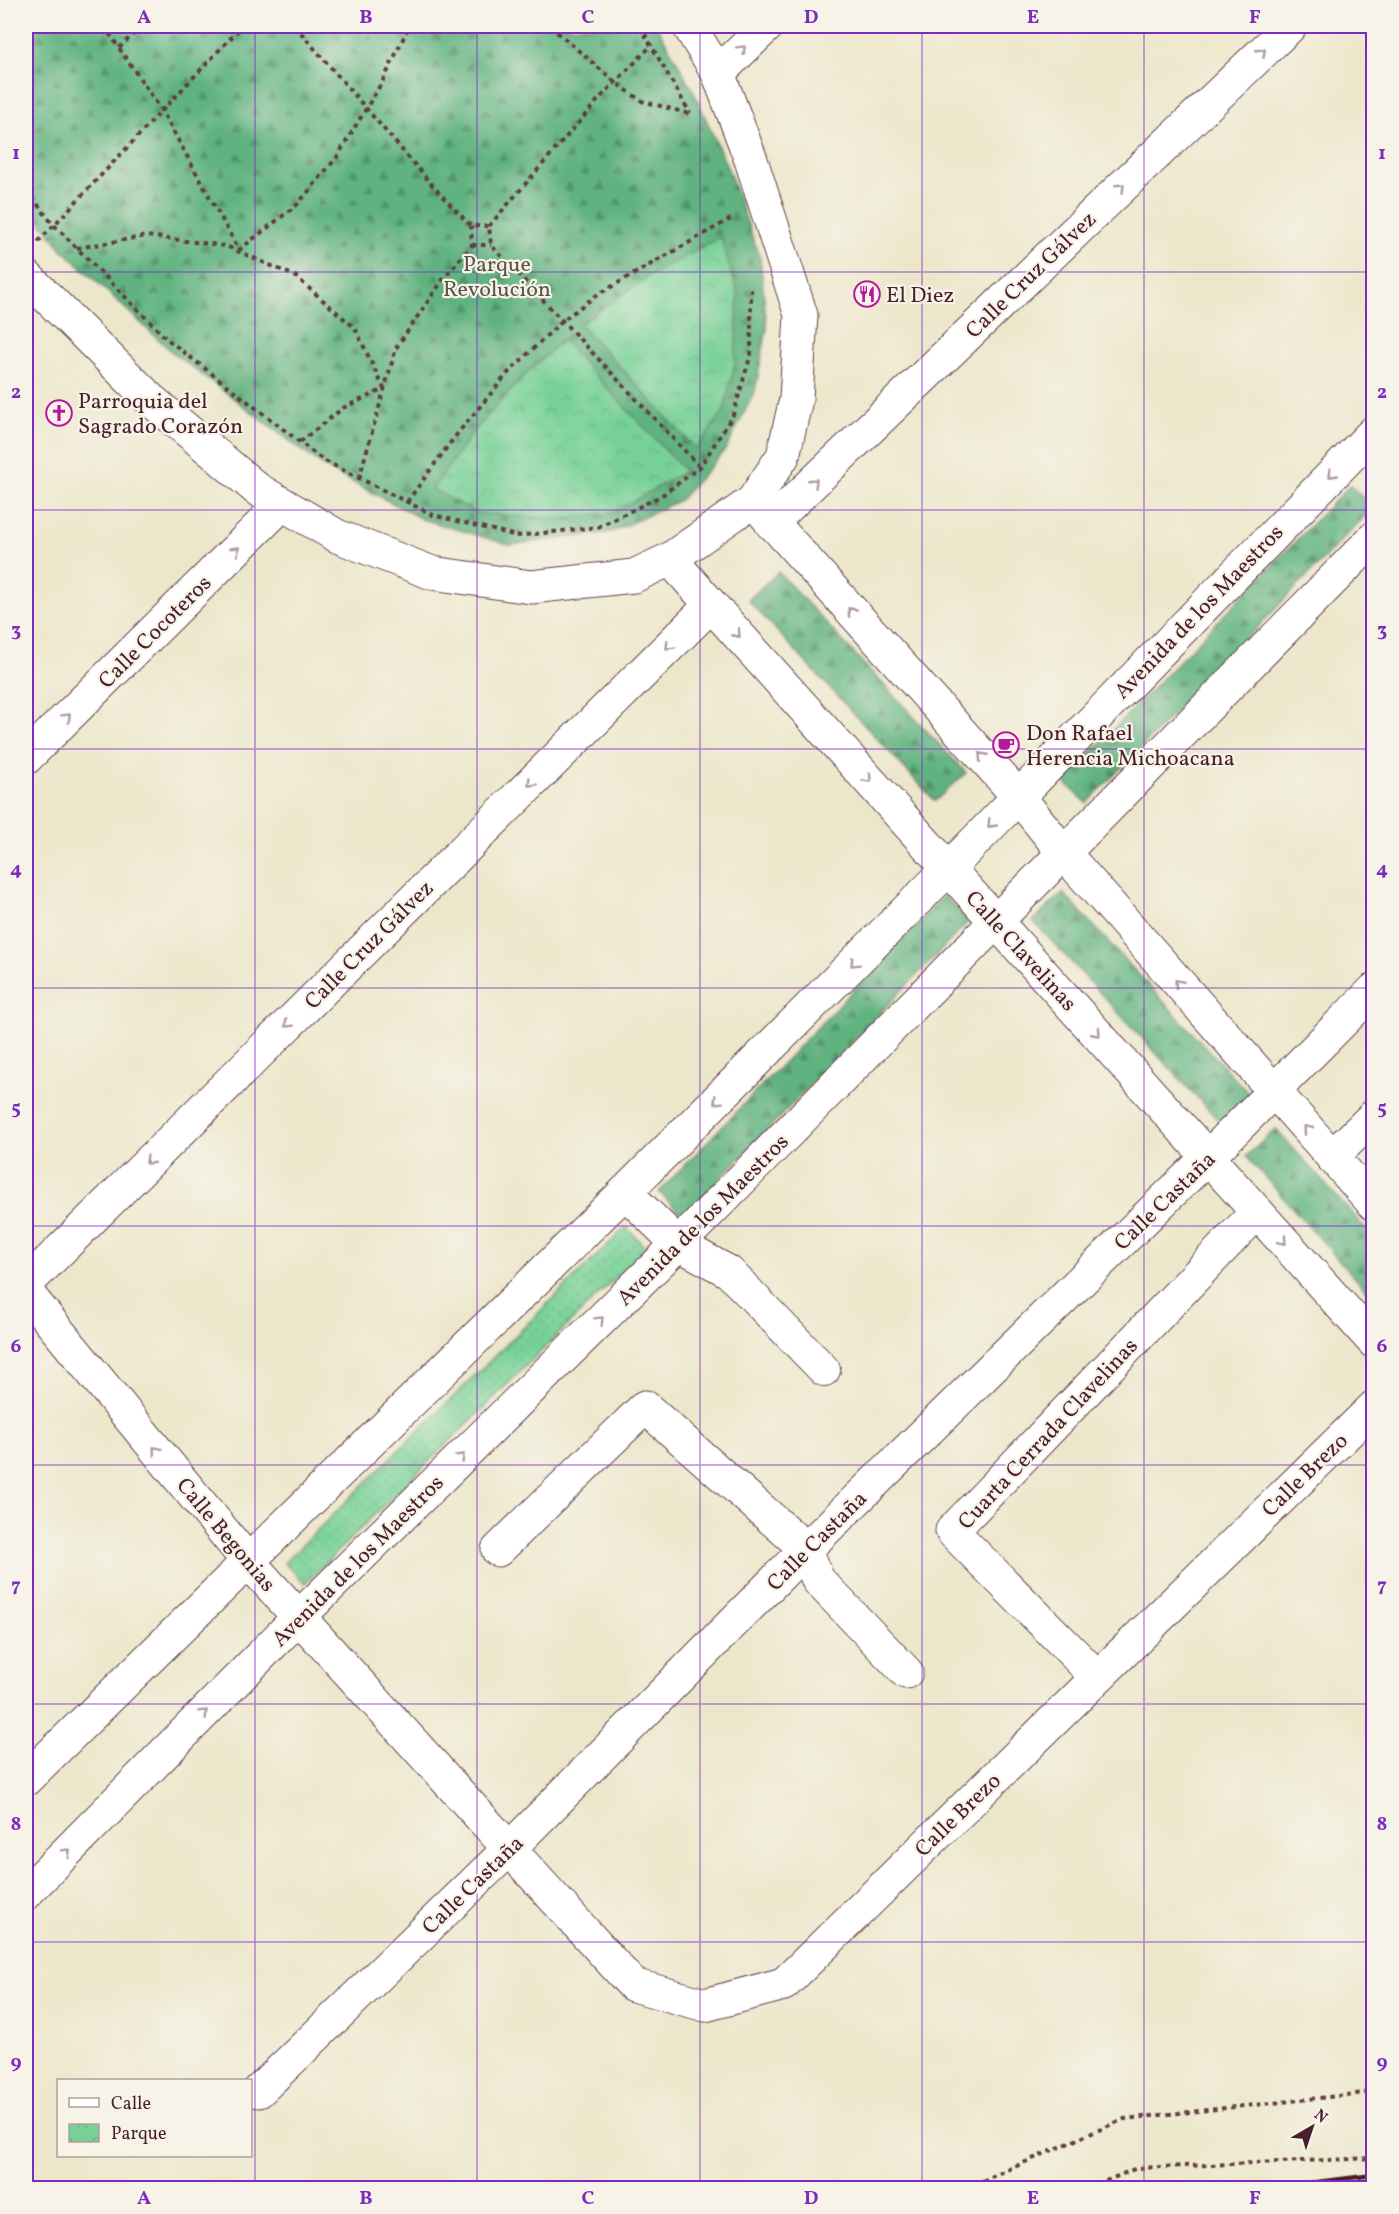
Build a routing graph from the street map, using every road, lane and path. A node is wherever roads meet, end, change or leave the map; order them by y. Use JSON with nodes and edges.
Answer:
{"nodes":[{"id":1,"x":30,"y":26,"type":"edge"},
{"id":2,"x":104,"y":26,"type":"edge"},
{"id":3,"x":142,"y":26,"type":"edge"},
{"id":4,"x":242,"y":26,"type":"edge"},
{"id":5,"x":294,"y":26,"type":"edge"},
{"id":6,"x":409,"y":26,"type":"edge"},
{"id":7,"x":550,"y":26,"type":"edge"},
{"id":8,"x":640,"y":26,"type":"edge"},
{"id":9,"x":689,"y":26,"type":"edge"},
{"id":10,"x":767,"y":26,"type":"edge"},
{"id":11,"x":1290,"y":26,"type":"edge"},
{"id":12,"x":26,"y":35,"type":"edge"},
{"id":13,"x":651,"y":45,"type":"junction"},
{"id":14,"x":118,"y":48,"type":"junction"},
{"id":15,"x":718,"y":74,"type":"junction"},
{"id":16,"x":615,"y":82,"type":"junction"},
{"id":17,"x":366,"y":108,"type":"junction"},
{"id":18,"x":162,"y":111,"type":"junction"},
{"id":19,"x":26,"y":190,"type":"edge"},
{"id":20,"x":53,"y":224,"type":"junction"},
{"id":21,"x":737,"y":224,"type":"dead end"},
{"id":22,"x":471,"y":226,"type":"junction"},
{"id":23,"x":489,"y":226,"type":"junction"},
{"id":24,"x":472,"y":245,"type":"junction"},
{"id":25,"x":490,"y":245,"type":"junction"},
{"id":26,"x":76,"y":248,"type":"junction"},
{"id":27,"x":239,"y":250,"type":"junction"},
{"id":28,"x":29,"y":262,"type":"edge"},
{"id":29,"x":752,"y":287,"type":"dead end"},
{"id":30,"x":562,"y":320,"type":"junction"},
{"id":31,"x":384,"y":389,"type":"junction"},
{"id":32,"x":300,"y":442,"type":"junction"},
{"id":33,"x":1368,"y":449,"type":"edge"},
{"id":34,"x":700,"y":467,"type":"junction"},
{"id":35,"x":359,"y":478,"type":"junction"},
{"id":36,"x":406,"y":502,"type":"junction"},
{"id":37,"x":282,"y":504,"type":"junction"},
{"id":38,"x":762,"y":512,"type":"junction"},
{"id":39,"x":1374,"y":538,"type":"edge"},
{"id":40,"x":670,"y":560,"type":"junction"},
{"id":41,"x":711,"y":605,"type":"junction"},
{"id":42,"x":26,"y":758,"type":"edge"},
{"id":43,"x":1018,"y":796,"type":"junction"},
{"id":44,"x":1063,"y":852,"type":"junction"},
{"id":45,"x":949,"y":868,"type":"junction"},
{"id":46,"x":997,"y":922,"type":"junction"},
{"id":47,"x":1374,"y":990,"type":"edge"},
{"id":48,"x":1274,"y":1091,"type":"junction"},
{"id":49,"x":1374,"y":1116,"type":"edge"},
{"id":50,"x":1208,"y":1157,"type":"junction"},
{"id":51,"x":1332,"y":1157,"type":"junction"},
{"id":52,"x":625,"y":1192,"type":"junction"},
{"id":53,"x":1374,"y":1204,"type":"edge"},
{"id":54,"x":1257,"y":1212,"type":"junction"},
{"id":55,"x":678,"y":1244,"type":"junction"},
{"id":56,"x":26,"y":1284,"type":"edge"},
{"id":57,"x":26,"y":1292,"type":"edge"},
{"id":58,"x":1374,"y":1342,"type":"edge"},
{"id":59,"x":824,"y":1370,"type":"dead end"},
{"id":60,"x":1374,"y":1407,"type":"edge"},
{"id":61,"x":806,"y":1549,"type":"junction"},
{"id":62,"x":498,"y":1550,"type":"dead end"},
{"id":63,"x":247,"y":1560,"type":"junction"},
{"id":64,"x":299,"y":1617,"type":"junction"},
{"id":65,"x":906,"y":1672,"type":"dead end"},
{"id":66,"x":1097,"y":1677,"type":"junction"},
{"id":67,"x":26,"y":1779,"type":"edge"},
{"id":68,"x":510,"y":1848,"type":"junction"},
{"id":69,"x":26,"y":1893,"type":"edge"},
{"id":70,"x":259,"y":2091,"type":"dead end"},
{"id":71,"x":1374,"y":2092,"type":"edge"},
{"id":72,"x":1374,"y":2158,"type":"edge"},
{"id":73,"x":966,"y":2188,"type":"edge"},
{"id":74,"x":1089,"y":2188,"type":"edge"}],
"edges":[{"from":1,"to":12,"type":"path"},
{"from":2,"to":14,"type":"path"},
{"from":3,"to":14,"type":"path"},
{"from":4,"to":18,"type":"path"},
{"from":5,"to":17,"type":"path"},
{"from":6,"to":17,"type":"path"},
{"from":7,"to":16,"type":"path"},
{"from":8,"to":13,"type":"path"},
{"from":9,"to":15,"type":"street"},
{"from":15,"to":10,"type":"street","one_way":true},
{"from":38,"to":11,"type":"street","name":"Calle Cruz Gálvez","one_way":true},
{"from":13,"to":16,"type":"path"},
{"from":13,"to":16,"type":"path"},
{"from":14,"to":18,"type":"path"},
{"from":15,"to":38,"type":"street"},
{"from":16,"to":23,"type":"path"},
{"from":17,"to":22,"type":"path"},
{"from":17,"to":27,"type":"path"},
{"from":18,"to":20,"type":"path"},
{"from":18,"to":27,"type":"path"},
{"from":19,"to":20,"type":"path"},
{"from":20,"to":26,"type":"path"},
{"from":20,"to":28,"type":"path"},
{"from":21,"to":30,"type":"path"},
{"from":22,"to":23,"type":"path"},
{"from":22,"to":24,"type":"path"},
{"from":23,"to":25,"type":"path"},
{"from":24,"to":25,"type":"path"},
{"from":24,"to":31,"type":"path"},
{"from":25,"to":30,"type":"path"},
{"from":26,"to":27,"type":"path"},
{"from":26,"to":32,"type":"path"},
{"from":27,"to":31,"type":"path"},
{"from":28,"to":37,"type":"street"},
{"from":29,"to":34,"type":"path"},
{"from":30,"to":34,"type":"path"},
{"from":30,"to":36,"type":"path"},
{"from":31,"to":32,"type":"path"},
{"from":31,"to":35,"type":"path"},
{"from":32,"to":35,"type":"path"},
{"from":33,"to":43,"type":"street","name":"Avenida de los Maestros","one_way":true},
{"from":34,"to":36,"type":"path"},
{"from":35,"to":36,"type":"path"},
{"from":37,"to":40,"type":"street"},
{"from":42,"to":37,"type":"street","name":"Calle Cocoteros","one_way":true},
{"from":38,"to":40,"type":"street"},
{"from":43,"to":38,"type":"street","one_way":true},
{"from":39,"to":44,"type":"street","name":"Avenida de los Maestros"},
{"from":40,"to":41,"type":"street","name":"Calle Clavelinas"},
{"from":41,"to":45,"type":"street","name":"Calle Clavelinas","one_way":true},
{"from":41,"to":56,"type":"street","name":"Calle Cruz Gálvez","one_way":true},
{"from":43,"to":44,"type":"street"},
{"from":43,"to":45,"type":"street","name":"Avenida de los Maestros","one_way":true},
{"from":44,"to":46,"type":"street","name":"Avenida de los Maestros"},
{"from":48,"to":44,"type":"street","one_way":true},
{"from":45,"to":46,"type":"street","name":"Calle Clavelinas"},
{"from":45,"to":52,"type":"street","name":"Avenida de los Maestros","one_way":true},
{"from":46,"to":50,"type":"street","name":"Calle Clavelinas","one_way":true},
{"from":46,"to":55,"type":"street","name":"Avenida de los Maestros"},
{"from":47,"to":48,"type":"street","name":"Calle Castaña"},
{"from":48,"to":50,"type":"street","name":"Calle Castaña"},
{"from":51,"to":48,"type":"street","one_way":true},
{"from":49,"to":51,"type":"street"},
{"from":50,"to":54,"type":"street","name":"Calle Clavelinas"},
{"from":50,"to":61,"type":"street","name":"Calle Castaña"},
{"from":51,"to":53,"type":"street"},
{"from":52,"to":55,"type":"street"},
{"from":52,"to":63,"type":"street","name":"Avenida de los Maestros"},
{"from":54,"to":58,"type":"street","name":"Calle Clavelinas","one_way":true},
{"from":54,"to":66,"type":"street","name":"Cuarta Cerrada Clavelinas"},
{"from":55,"to":59,"type":"street"},
{"from":64,"to":55,"type":"street","name":"Avenida de los Maestros","one_way":true},
{"from":63,"to":57,"type":"street","name":"Calle Begonias","one_way":true},
{"from":60,"to":66,"type":"street","name":"Calle Brezo"},
{"from":61,"to":62,"type":"street"},
{"from":61,"to":65,"type":"street"},
{"from":61,"to":68,"type":"street","name":"Calle Castaña"},
{"from":63,"to":64,"type":"street","name":"Calle Begonias"},
{"from":63,"to":67,"type":"street","name":"Avenida de los Maestros"},
{"from":64,"to":68,"type":"street","name":"Calle Begonias"},
{"from":69,"to":64,"type":"street","name":"Avenida de los Maestros","one_way":true},
{"from":66,"to":68,"type":"street","name":"Calle Brezo"},
{"from":68,"to":70,"type":"street","name":"Calle Castaña"},
{"from":71,"to":73,"type":"path"},
{"from":72,"to":74,"type":"path"}]}
